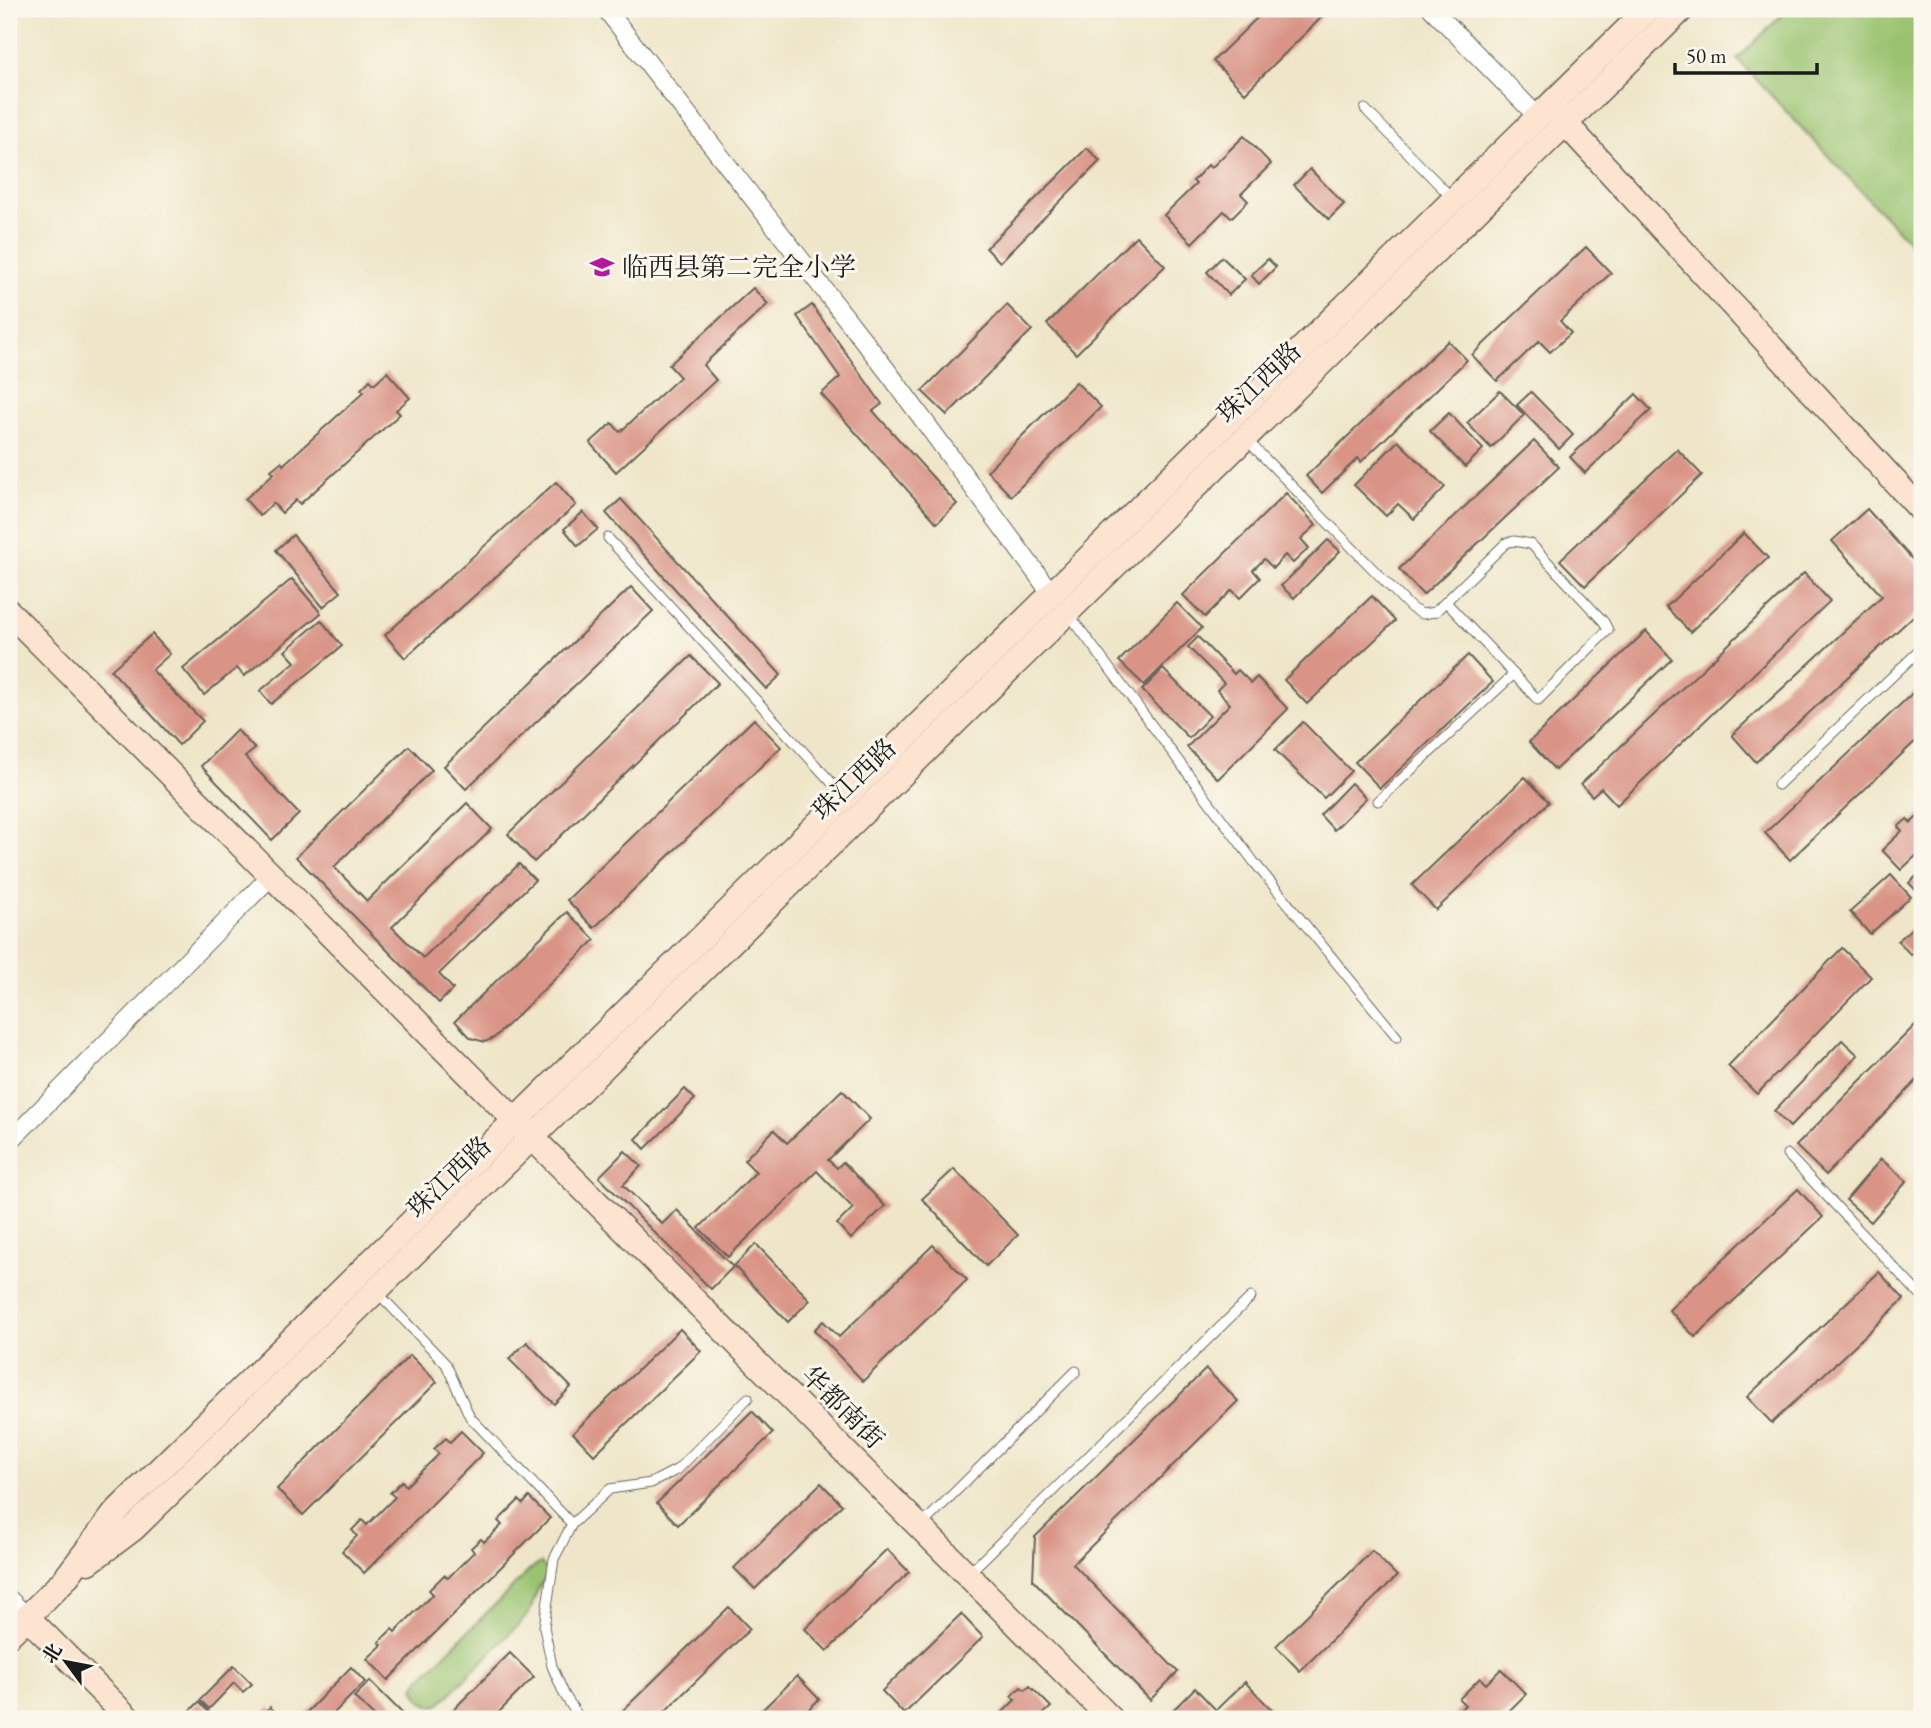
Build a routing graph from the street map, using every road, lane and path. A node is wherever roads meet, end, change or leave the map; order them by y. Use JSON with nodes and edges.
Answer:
{"nodes":[{"id":1,"x":606,"y":9,"type":"edge"},
{"id":2,"x":1432,"y":9,"type":"edge"},
{"id":3,"x":1648,"y":9,"type":"edge"},
{"id":4,"x":1682,"y":9,"type":"edge"},
{"id":5,"x":1365,"y":109,"type":"dead end"},
{"id":6,"x":1551,"y":115,"type":"junction"},
{"id":7,"x":1453,"y":200,"type":"junction"},
{"id":8,"x":1245,"y":438,"type":"junction"},
{"id":9,"x":1922,"y":511,"type":"edge"},
{"id":10,"x":608,"y":538,"type":"dead end"},
{"id":11,"x":1446,"y":602,"type":"junction"},
{"id":12,"x":1059,"y":603,"type":"junction"},
{"id":13,"x":9,"y":612,"type":"edge"},
{"id":14,"x":1922,"y":648,"type":"edge"},
{"id":15,"x":1514,"y":674,"type":"junction"},
{"id":16,"x":1777,"y":785,"type":"dead end"},
{"id":17,"x":844,"y":797,"type":"junction"},
{"id":18,"x":1378,"y":801,"type":"dead end"},
{"id":19,"x":271,"y":876,"type":"junction"},
{"id":20,"x":1397,"y":1037,"type":"dead end"},
{"id":21,"x":523,"y":1129,"type":"junction"},
{"id":22,"x":9,"y":1142,"type":"edge"},
{"id":23,"x":1787,"y":1154,"type":"dead end"},
{"id":24,"x":376,"y":1291,"type":"junction"},
{"id":25,"x":1251,"y":1297,"type":"dead end"},
{"id":26,"x":1922,"y":1297,"type":"edge"},
{"id":27,"x":1076,"y":1371,"type":"dead end"},
{"id":28,"x":748,"y":1398,"type":"dead end"},
{"id":29,"x":572,"y":1524,"type":"junction"},
{"id":30,"x":920,"y":1527,"type":"junction"},
{"id":31,"x":967,"y":1574,"type":"junction"},
{"id":32,"x":63,"y":1581,"type":"junction"},
{"id":33,"x":9,"y":1599,"type":"edge"},
{"id":34,"x":27,"y":1617,"type":"junction"},
{"id":35,"x":9,"y":1635,"type":"edge"},
{"id":36,"x":129,"y":1719,"type":"edge"},
{"id":37,"x":580,"y":1719,"type":"edge"},
{"id":38,"x":1111,"y":1719,"type":"edge"}],
"edges":[{"from":1,"to":12,"type":"street"},
{"from":2,"to":6,"type":"street"},
{"from":3,"to":6,"type":"main road","name":"珠江西路"},
{"from":4,"to":6,"type":"main road","name":"珠江西路"},
{"from":5,"to":7,"type":"lane"},
{"from":6,"to":7,"type":"main road","name":"珠江西路"},
{"from":6,"to":8,"type":"main road","name":"珠江西路"},
{"from":6,"to":9,"type":"main road"},
{"from":7,"to":12,"type":"main road","name":"珠江西路"},
{"from":8,"to":11,"type":"lane"},
{"from":8,"to":12,"type":"main road","name":"珠江西路"},
{"from":10,"to":17,"type":"lane"},
{"from":11,"to":15,"type":"lane"},
{"from":11,"to":15,"type":"lane"},
{"from":12,"to":17,"type":"main road","name":"珠江西路"},
{"from":12,"to":20,"type":"lane"},
{"from":12,"to":21,"type":"main road","name":"珠江西路"},
{"from":13,"to":19,"type":"main road","name":"华都南街"},
{"from":14,"to":16,"type":"lane"},
{"from":15,"to":18,"type":"lane"},
{"from":17,"to":21,"type":"main road","name":"珠江西路"},
{"from":19,"to":21,"type":"main road","name":"华都南街"},
{"from":19,"to":22,"type":"street"},
{"from":21,"to":24,"type":"main road","name":"珠江西路"},
{"from":21,"to":30,"type":"main road","name":"华都南街"},
{"from":21,"to":32,"type":"main road","name":"珠江西路"},
{"from":23,"to":26,"type":"lane"},
{"from":24,"to":29,"type":"lane"},
{"from":24,"to":32,"type":"main road","name":"珠江西路"},
{"from":25,"to":31,"type":"lane"},
{"from":27,"to":30,"type":"lane"},
{"from":28,"to":29,"type":"lane"},
{"from":29,"to":37,"type":"lane"},
{"from":30,"to":31,"type":"main road","name":"华都南街"},
{"from":31,"to":38,"type":"main road","name":"华都南街"},
{"from":32,"to":34,"type":"main road","name":"珠江西路"},
{"from":33,"to":34,"type":"street"},
{"from":34,"to":35,"type":"main road","name":"珠江西路"},
{"from":34,"to":36,"type":"main road"}]}
